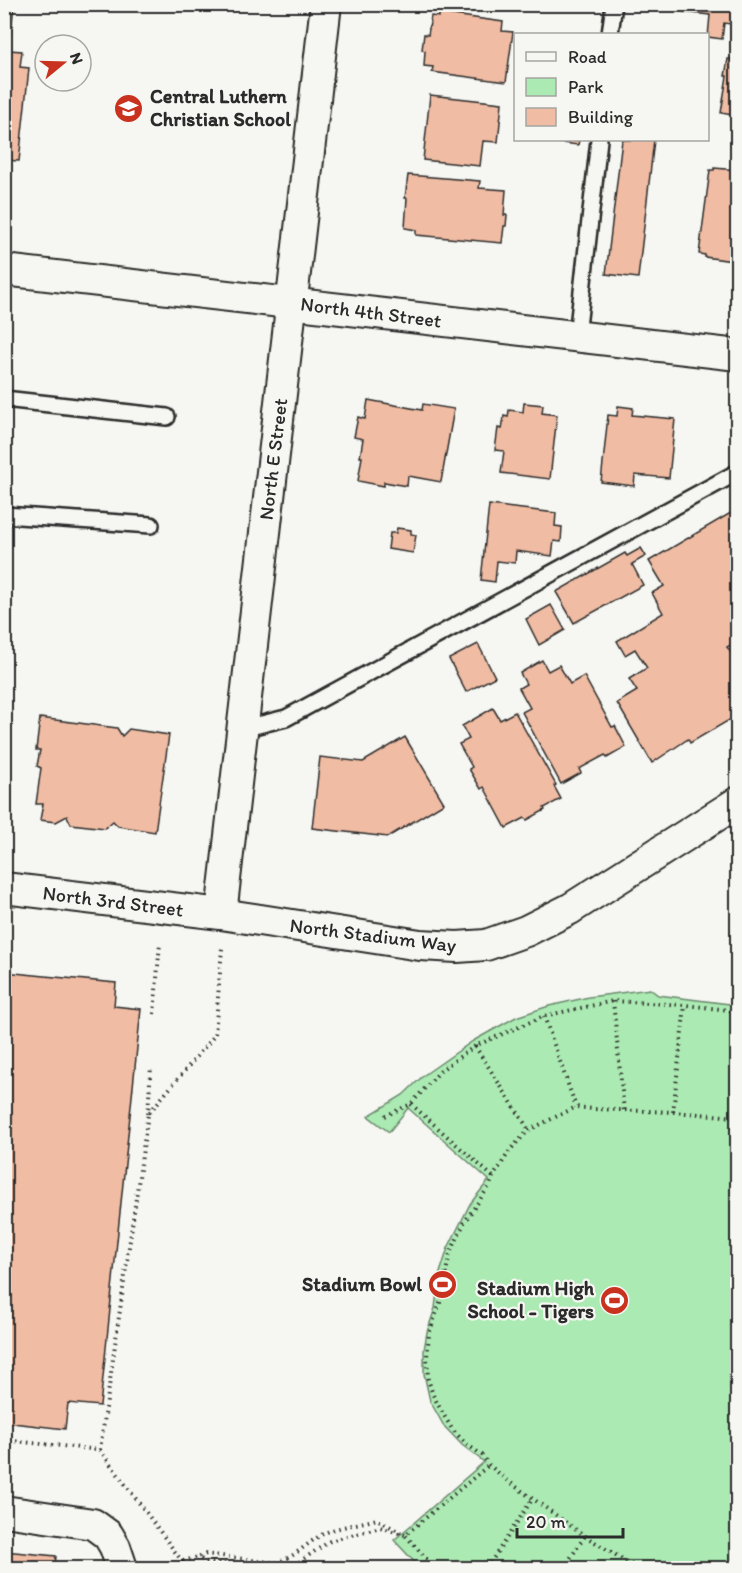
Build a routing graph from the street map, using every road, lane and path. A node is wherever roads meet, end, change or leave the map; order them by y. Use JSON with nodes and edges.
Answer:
{"nodes":[{"id":1,"x":326,"y":4,"type":"edge"},
{"id":2,"x":614,"y":4,"type":"edge"},
{"id":3,"x":610,"y":33,"type":"edge"},
{"id":4,"x":599,"y":141,"type":"edge"},
{"id":5,"x":4,"y":270,"type":"edge"},
{"id":6,"x":291,"y":303,"type":"junction"},
{"id":7,"x":577,"y":336,"type":"junction"},
{"id":8,"x":738,"y":355,"type":"edge"},
{"id":9,"x":4,"y":399,"type":"edge"},
{"id":10,"x":167,"y":417,"type":"dead end"},
{"id":11,"x":738,"y":472,"type":"edge"},
{"id":12,"x":4,"y":515,"type":"edge"},
{"id":13,"x":151,"y":525,"type":"dead end"},
{"id":14,"x":242,"y":729,"type":"junction"},
{"id":15,"x":738,"y":802,"type":"edge"},
{"id":16,"x":4,"y":888,"type":"edge"},
{"id":17,"x":221,"y":914,"type":"junction"},
{"id":18,"x":160,"y":943,"type":"dead end"},
{"id":19,"x":222,"y":947,"type":"dead end"},
{"id":20,"x":613,"y":1002,"type":"junction"},
{"id":21,"x":686,"y":1005,"type":"junction"},
{"id":22,"x":738,"y":1011,"type":"edge"},
{"id":23,"x":154,"y":1014,"type":"dead end"},
{"id":24,"x":544,"y":1016,"type":"junction"},
{"id":25,"x":475,"y":1046,"type":"junction"},
{"id":26,"x":151,"y":1067,"type":"dead end"},
{"id":27,"x":411,"y":1104,"type":"junction"},
{"id":28,"x":576,"y":1107,"type":"junction"},
{"id":29,"x":624,"y":1111,"type":"junction"},
{"id":30,"x":673,"y":1113,"type":"junction"},
{"id":31,"x":148,"y":1114,"type":"junction"},
{"id":32,"x":385,"y":1116,"type":"dead end"},
{"id":33,"x":737,"y":1116,"type":"edge"},
{"id":34,"x":529,"y":1130,"type":"junction"},
{"id":35,"x":492,"y":1177,"type":"junction"},
{"id":36,"x":4,"y":1440,"type":"edge"},
{"id":37,"x":100,"y":1450,"type":"junction"},
{"id":38,"x":489,"y":1465,"type":"junction"},
{"id":39,"x":533,"y":1498,"type":"junction"},
{"id":40,"x":4,"y":1511,"type":"edge"},
{"id":41,"x":405,"y":1535,"type":"junction"},
{"id":42,"x":585,"y":1536,"type":"junction"},
{"id":43,"x":198,"y":1557,"type":"junction"},
{"id":44,"x":183,"y":1561,"type":"junction"},
{"id":45,"x":122,"y":1569,"type":"edge"},
{"id":46,"x":187,"y":1569,"type":"edge"},
{"id":47,"x":261,"y":1569,"type":"edge"},
{"id":48,"x":282,"y":1569,"type":"edge"},
{"id":49,"x":435,"y":1569,"type":"edge"},
{"id":50,"x":487,"y":1569,"type":"edge"},
{"id":51,"x":564,"y":1569,"type":"edge"},
{"id":52,"x":637,"y":1569,"type":"edge"}],
"edges":[{"from":1,"to":6,"type":"street","name":"North E Street"},
{"from":2,"to":3,"type":"lane"},
{"from":4,"to":7,"type":"lane"},
{"from":5,"to":6,"type":"street","name":"North 4th Street"},
{"from":6,"to":7,"type":"street","name":"North 4th Street"},
{"from":6,"to":14,"type":"street","name":"North E Street"},
{"from":7,"to":8,"type":"street","name":"North 4th Street"},
{"from":9,"to":10,"type":"lane"},
{"from":11,"to":14,"type":"lane"},
{"from":12,"to":13,"type":"lane"},
{"from":14,"to":17,"type":"street","name":"North E Street"},
{"from":15,"to":17,"type":"street","name":"North Stadium Way"},
{"from":16,"to":17,"type":"street","name":"North 3rd Street"},
{"from":18,"to":23,"type":"path"},
{"from":19,"to":31,"type":"path"},
{"from":20,"to":21,"type":"path"},
{"from":20,"to":24,"type":"path"},
{"from":20,"to":29,"type":"path"},
{"from":21,"to":22,"type":"path"},
{"from":21,"to":30,"type":"path"},
{"from":24,"to":25,"type":"path"},
{"from":24,"to":28,"type":"path"},
{"from":25,"to":27,"type":"path"},
{"from":25,"to":34,"type":"path"},
{"from":26,"to":31,"type":"path"},
{"from":27,"to":32,"type":"path"},
{"from":27,"to":35,"type":"path"},
{"from":28,"to":29,"type":"path"},
{"from":28,"to":34,"type":"path"},
{"from":29,"to":30,"type":"path"},
{"from":30,"to":33,"type":"path"},
{"from":31,"to":37,"type":"path"},
{"from":34,"to":35,"type":"path"},
{"from":35,"to":38,"type":"path"},
{"from":36,"to":37,"type":"path"},
{"from":37,"to":44,"type":"path"},
{"from":38,"to":39,"type":"path"},
{"from":38,"to":41,"type":"path"},
{"from":39,"to":42,"type":"path"},
{"from":39,"to":50,"type":"path"},
{"from":40,"to":45,"type":"street"},
{"from":41,"to":43,"type":"path"},
{"from":41,"to":48,"type":"path"},
{"from":41,"to":49,"type":"path"},
{"from":42,"to":51,"type":"path"},
{"from":42,"to":52,"type":"path"},
{"from":43,"to":44,"type":"path"},
{"from":43,"to":47,"type":"path"},
{"from":44,"to":46,"type":"path"}]}
